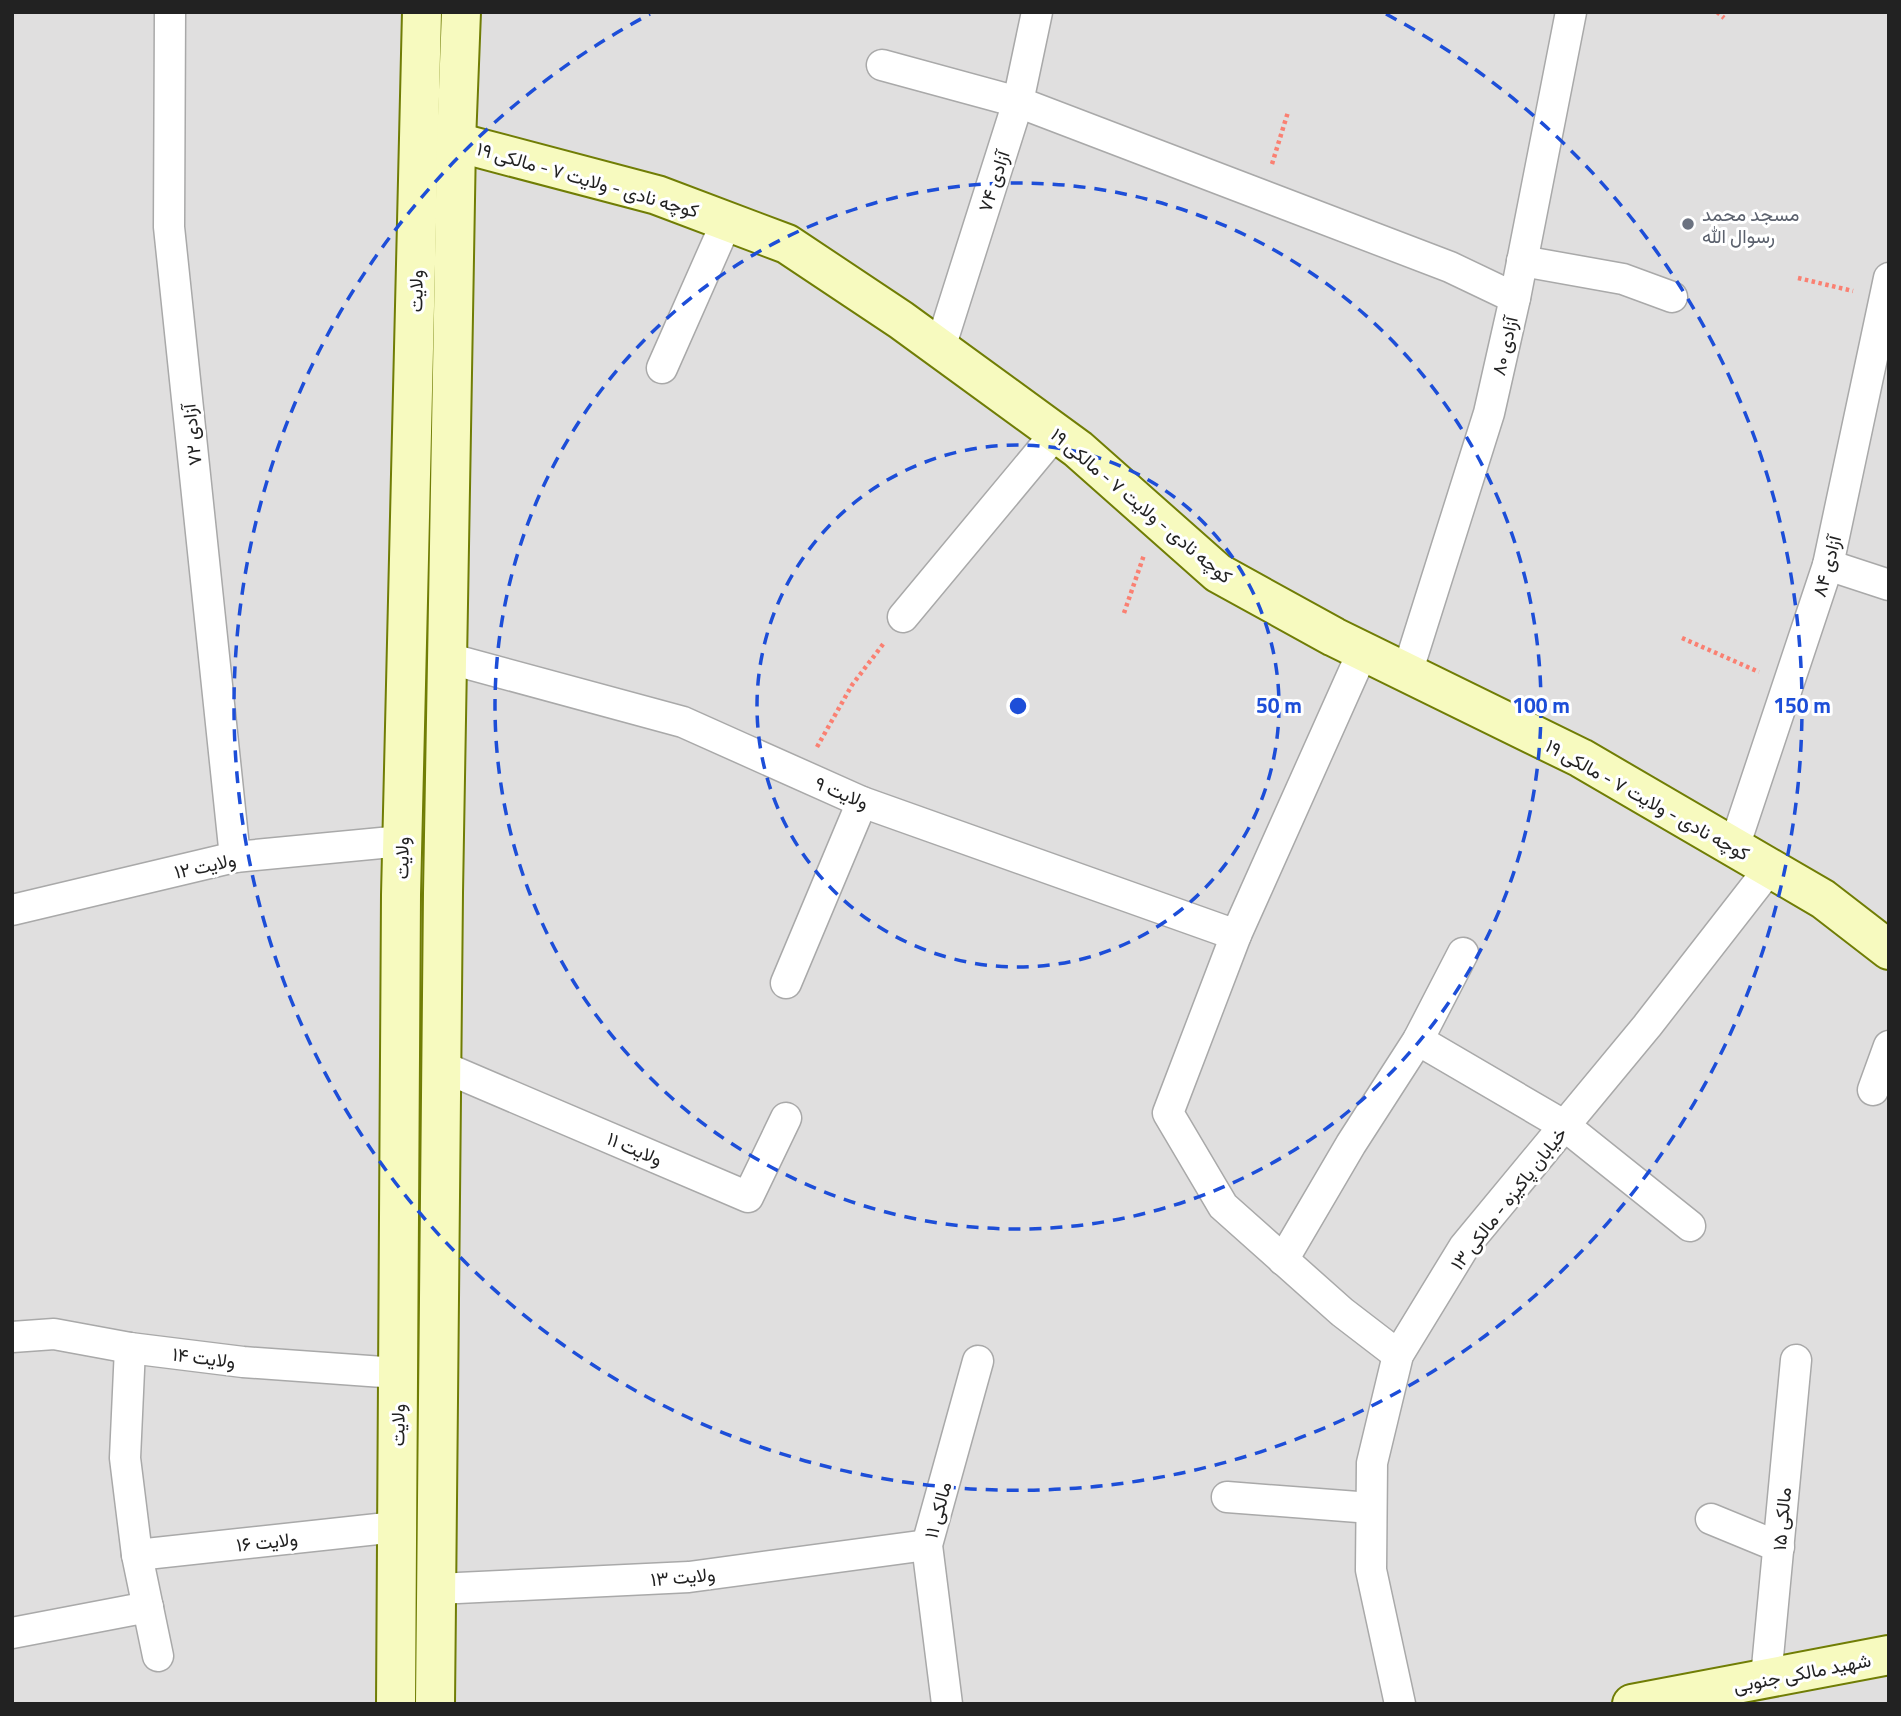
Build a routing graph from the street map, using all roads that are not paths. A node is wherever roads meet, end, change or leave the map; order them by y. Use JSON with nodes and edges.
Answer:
{"nodes":[{"id":1,"x":170,"y":12,"type":"edge"},
{"id":2,"x":422,"y":12,"type":"edge"},
{"id":3,"x":461,"y":12,"type":"edge"},
{"id":4,"x":1037,"y":12,"type":"edge"},
{"id":5,"x":1571,"y":12,"type":"edge"},
{"id":6,"x":882,"y":65,"type":"dead end"},
{"id":7,"x":1018,"y":102,"type":"junction"},
{"id":8,"x":456,"y":142,"type":"junction"},
{"id":9,"x":727,"y":221,"type":"junction"},
{"id":10,"x":1522,"y":261,"type":"junction"},
{"id":11,"x":1887,"y":288,"type":"edge"},
{"id":12,"x":1672,"y":297,"type":"dead end"},
{"id":13,"x":1515,"y":298,"type":"junction"},
{"id":14,"x":940,"y":348,"type":"junction"},
{"id":15,"x":662,"y":368,"type":"dead end"},
{"id":16,"x":1056,"y":433,"type":"junction"},
{"id":17,"x":1828,"y":565,"type":"junction"},
{"id":18,"x":1889,"y":585,"type":"edge"},
{"id":19,"x":903,"y":617,"type":"road end"},
{"id":20,"x":1363,"y":651,"type":"junction"},
{"id":21,"x":447,"y":658,"type":"junction"},
{"id":22,"x":1407,"y":673,"type":"junction"},
{"id":23,"x":862,"y":802,"type":"junction"},
{"id":24,"x":402,"y":841,"type":"junction"},
{"id":25,"x":1734,"y":847,"type":"junction"},
{"id":26,"x":235,"y":857,"type":"junction"},
{"id":27,"x":1770,"y":868,"type":"junction"},
{"id":28,"x":12,"y":910,"type":"edge"},
{"id":29,"x":1236,"y":934,"type":"junction"},
{"id":30,"x":1889,"y":950,"type":"edge"},
{"id":31,"x":1463,"y":953,"type":"dead end"},
{"id":32,"x":786,"y":983,"type":"dead end"},
{"id":33,"x":1418,"y":1040,"type":"junction"},
{"id":34,"x":1889,"y":1046,"type":"edge"},
{"id":35,"x":441,"y":1066,"type":"junction"},
{"id":36,"x":1872,"y":1090,"type":"dead end"},
{"id":37,"x":786,"y":1118,"type":"dead end"},
{"id":38,"x":1565,"y":1126,"type":"junction"},
{"id":39,"x":1690,"y":1226,"type":"dead end"},
{"id":40,"x":1283,"y":1260,"type":"junction"},
{"id":41,"x":12,"y":1337,"type":"edge"},
{"id":42,"x":130,"y":1348,"type":"junction"},
{"id":43,"x":1398,"y":1355,"type":"junction"},
{"id":44,"x":1796,"y":1360,"type":"dead end"},
{"id":45,"x":978,"y":1361,"type":"dead end"},
{"id":46,"x":397,"y":1373,"type":"junction"},
{"id":47,"x":1227,"y":1497,"type":"dead end"},
{"id":48,"x":1371,"y":1508,"type":"junction"},
{"id":49,"x":1711,"y":1519,"type":"dead end"},
{"id":50,"x":396,"y":1527,"type":"junction"},
{"id":51,"x":927,"y":1545,"type":"junction"},
{"id":52,"x":1779,"y":1547,"type":"junction"},
{"id":53,"x":138,"y":1555,"type":"junction"},
{"id":54,"x":437,"y":1589,"type":"junction"},
{"id":55,"x":148,"y":1606,"type":"junction"},
{"id":56,"x":12,"y":1633,"type":"edge"},
{"id":57,"x":1889,"y":1655,"type":"edge"},
{"id":58,"x":158,"y":1656,"type":"dead end"},
{"id":59,"x":1766,"y":1678,"type":"junction"},
{"id":60,"x":396,"y":1704,"type":"edge"},
{"id":61,"x":435,"y":1704,"type":"edge"},
{"id":62,"x":947,"y":1704,"type":"edge"},
{"id":63,"x":1400,"y":1704,"type":"edge"},
{"id":64,"x":1632,"y":1704,"type":"edge"}],
"edges":[{"from":1,"to":26,"type":"street","name":"آزادی ۷۲"},
{"from":2,"to":24,"type":"main road","name":"ولایت"},
{"from":3,"to":8,"type":"main road","name":"ولایت"},
{"from":4,"to":7,"type":"street","name":"آزادی ۷۴"},
{"from":5,"to":10,"type":"street","name":"آزادی ۸۰"},
{"from":6,"to":7,"type":"street"},
{"from":7,"to":13,"type":"street"},
{"from":7,"to":14,"type":"street","name":"آزادی ۷۴"},
{"from":8,"to":9,"type":"main road","name":"کوچه نادی - ولایت ۷ - مالکی ۱۹"},
{"from":8,"to":21,"type":"main road","name":"ولایت"},
{"from":9,"to":14,"type":"main road","name":"کوچه نادی - ولایت ۷ - مالکی ۱۹"},
{"from":9,"to":15,"type":"street"},
{"from":10,"to":12,"type":"street"},
{"from":10,"to":13,"type":"street","name":"آزادی ۸۰"},
{"from":11,"to":17,"type":"street","name":"آزادی ۸۴"},
{"from":13,"to":22,"type":"street","name":"آزادی ۸۰"},
{"from":14,"to":16,"type":"main road","name":"کوچه نادی - ولایت ۷ - مالکی ۱۹"},
{"from":16,"to":19,"type":"street"},
{"from":16,"to":20,"type":"main road","name":"کوچه نادی - ولایت ۷ - مالکی ۱۹"},
{"from":17,"to":18,"type":"street"},
{"from":17,"to":25,"type":"street","name":"آزادی ۸۴"},
{"from":20,"to":22,"type":"main road","name":"کوچه نادی - ولایت ۷ - مالکی ۱۹"},
{"from":20,"to":29,"type":"street"},
{"from":21,"to":23,"type":"street","name":"ولایت ۹"},
{"from":21,"to":35,"type":"main road","name":"ولایت"},
{"from":22,"to":25,"type":"main road","name":"کوچه نادی - ولایت ۷ - مالکی ۱۹"},
{"from":23,"to":29,"type":"street","name":"ولایت ۹"},
{"from":23,"to":32,"type":"street"},
{"from":24,"to":26,"type":"street","name":"ولایت ۱۲"},
{"from":24,"to":46,"type":"main road","name":"ولایت"},
{"from":25,"to":27,"type":"main road","name":"کوچه نادی - ولایت ۷ - مالکی ۱۹"},
{"from":26,"to":28,"type":"street","name":"ولایت ۱۲"},
{"from":27,"to":30,"type":"main road","name":"کوچه نادی - ولایت ۷ - مالکی ۱۹"},
{"from":27,"to":38,"type":"street","name":"خیابان پاکیزه - مالکی ۱۳"},
{"from":29,"to":40,"type":"street"},
{"from":31,"to":33,"type":"street"},
{"from":33,"to":38,"type":"street"},
{"from":33,"to":40,"type":"street"},
{"from":34,"to":36,"type":"street"},
{"from":35,"to":37,"type":"street","name":"ولایت ۱۱"},
{"from":35,"to":54,"type":"main road","name":"ولایت"},
{"from":38,"to":39,"type":"street"},
{"from":38,"to":43,"type":"street","name":"خیابان پاکیزه - مالکی ۱۳"},
{"from":40,"to":43,"type":"street"},
{"from":41,"to":42,"type":"street","name":"ولایت ۱۴"},
{"from":42,"to":46,"type":"street","name":"ولایت ۱۴"},
{"from":42,"to":53,"type":"street"},
{"from":43,"to":48,"type":"street","name":"خیابان پاکیزه - مالکی ۱۳"},
{"from":44,"to":52,"type":"street","name":"مالکی ۱۵"},
{"from":45,"to":51,"type":"street","name":"مالکی ۱۱"},
{"from":46,"to":50,"type":"main road","name":"ولایت"},
{"from":47,"to":48,"type":"street"},
{"from":48,"to":63,"type":"street","name":"خیابان پاکیزه - مالکی ۱۳"},
{"from":49,"to":52,"type":"street"},
{"from":50,"to":53,"type":"street","name":"ولایت ۱۶"},
{"from":50,"to":60,"type":"main road","name":"ولایت"},
{"from":51,"to":54,"type":"street","name":"ولایت ۱۳"},
{"from":51,"to":62,"type":"street","name":"مالکی ۱۱"},
{"from":52,"to":59,"type":"street","name":"مالکی ۱۵"},
{"from":53,"to":55,"type":"street"},
{"from":54,"to":61,"type":"main road","name":"ولایت"},
{"from":55,"to":56,"type":"street"},
{"from":55,"to":58,"type":"street"},
{"from":57,"to":59,"type":"main road","name":"شهید مالکی جنوبی"},
{"from":59,"to":64,"type":"main road","name":"شهید مالکی جنوبی"}]}
